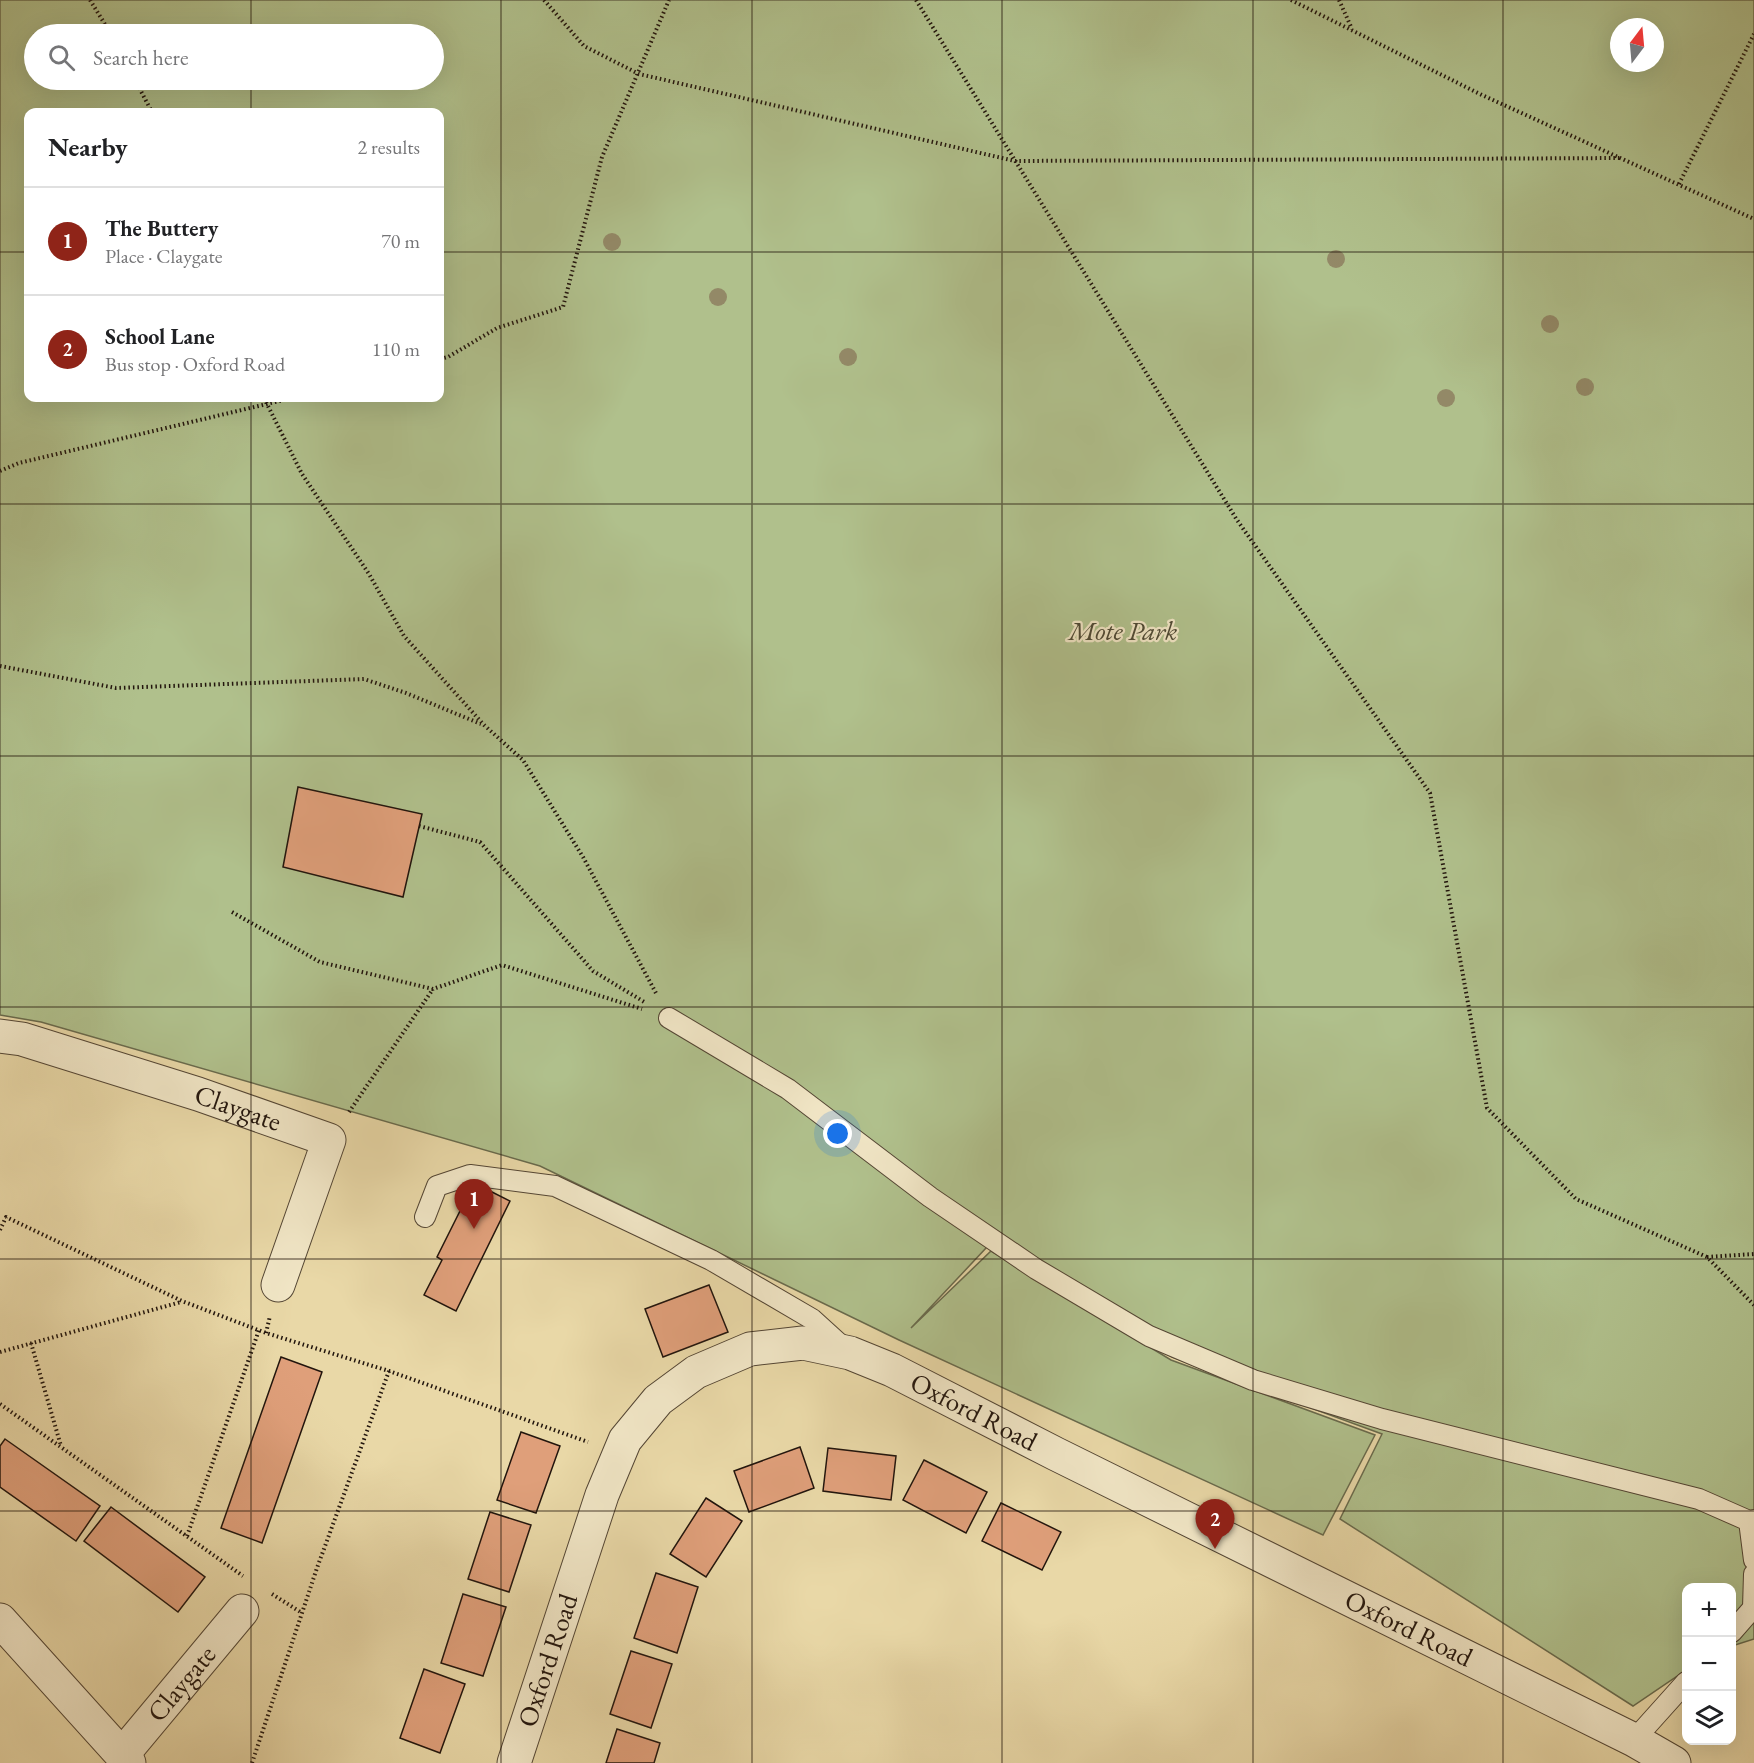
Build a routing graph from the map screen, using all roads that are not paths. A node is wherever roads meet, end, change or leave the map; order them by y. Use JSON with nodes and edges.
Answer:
{"nodes":[{"id":1,"x":669,"y":1018,"type":"road end"},
{"id":2,"x":0,"y":1036,"type":"edge"},
{"id":3,"x":425,"y":1217,"type":"dead end"},
{"id":4,"x":278,"y":1285,"type":"dead end"},
{"id":5,"x":849,"y":1353,"type":"junction"},
{"id":6,"x":1751,"y":1520,"type":"edge"},
{"id":7,"x":1754,"y":1560,"type":"edge"},
{"id":8,"x":1754,"y":1574,"type":"edge"},
{"id":9,"x":253,"y":1600,"type":"road end"},
{"id":10,"x":0,"y":1620,"type":"edge"},
{"id":11,"x":1736,"y":1627,"type":"edge"},
{"id":12,"x":1682,"y":1691,"type":"edge"},
{"id":13,"x":1653,"y":1754,"type":"edge"},
{"id":14,"x":126,"y":1759,"type":"edge"},
{"id":15,"x":514,"y":1763,"type":"edge"}],
"edges":[{"from":1,"to":6,"type":"lane"},
{"from":2,"to":4,"type":"street","name":"Claygate"},
{"from":3,"to":5,"type":"lane"},
{"from":5,"to":13,"type":"street","name":"Oxford Road"},
{"from":5,"to":15,"type":"street","name":"Oxford Road"},
{"from":6,"to":7,"type":"lane"},
{"from":8,"to":11,"type":"lane"},
{"from":9,"to":14,"type":"street","name":"Claygate"},
{"from":10,"to":14,"type":"street","name":"Claygate"},
{"from":12,"to":13,"type":"lane"}]}
